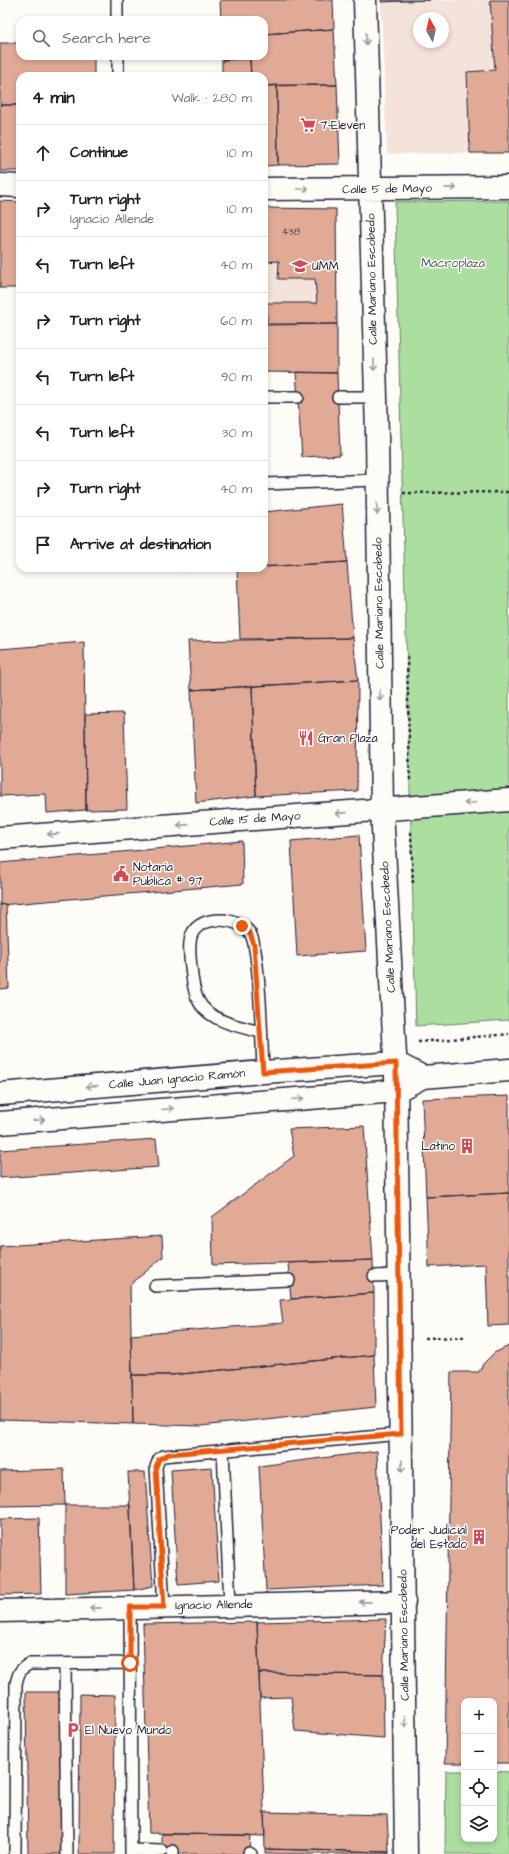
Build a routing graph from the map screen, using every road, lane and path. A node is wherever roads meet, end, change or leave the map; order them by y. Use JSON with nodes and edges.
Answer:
{"nodes":[{"id":1,"x":117,"y":0,"type":"edge"},
{"id":2,"x":365,"y":0,"type":"edge"},
{"id":3,"x":117,"y":16,"type":"edge"},
{"id":4,"x":118,"y":60,"type":"edge"},
{"id":5,"x":118,"y":72,"type":"edge"},
{"id":6,"x":0,"y":185,"type":"edge"},
{"id":7,"x":16,"y":186,"type":"edge"},
{"id":8,"x":509,"y":187,"type":"edge"},
{"id":9,"x":268,"y":189,"type":"edge"},
{"id":10,"x":370,"y":189,"type":"junction"},
{"id":11,"x":268,"y":397,"type":"edge"},
{"id":12,"x":298,"y":397,"type":"dead end"},
{"id":13,"x":338,"y":397,"type":"dead end"},
{"id":14,"x":375,"y":397,"type":"junction"},
{"id":15,"x":377,"y":480,"type":"junction"},
{"id":16,"x":268,"y":484,"type":"edge"},
{"id":17,"x":509,"y":492,"type":"edge"},
{"id":18,"x":402,"y":493,"type":"dead end"},
{"id":19,"x":509,"y":800,"type":"edge"},
{"id":20,"x":382,"y":810,"type":"junction"},
{"id":21,"x":411,"y":830,"type":"dead end"},
{"id":22,"x":0,"y":838,"type":"edge"},
{"id":23,"x":413,"y":893,"type":"dead end"},
{"id":24,"x":261,"y":1032,"type":"junction"},
{"id":25,"x":509,"y":1034,"type":"edge"},
{"id":26,"x":417,"y":1042,"type":"dead end"},
{"id":27,"x":396,"y":1063,"type":"junction"},
{"id":28,"x":509,"y":1070,"type":"edge"},
{"id":29,"x":263,"y":1072,"type":"junction"},
{"id":30,"x":423,"y":1077,"type":"junction"},
{"id":31,"x":396,"y":1091,"type":"junction"},
{"id":32,"x":0,"y":1094,"type":"edge"},
{"id":33,"x":0,"y":1123,"type":"edge"},
{"id":34,"x":399,"y":1275,"type":"junction"},
{"id":35,"x":374,"y":1276,"type":"dead end"},
{"id":36,"x":289,"y":1280,"type":"dead end"},
{"id":37,"x":155,"y":1286,"type":"dead end"},
{"id":38,"x":466,"y":1337,"type":"dead end"},
{"id":39,"x":421,"y":1338,"type":"dead end"},
{"id":40,"x":401,"y":1434,"type":"junction"},
{"id":41,"x":223,"y":1450,"type":"junction"},
{"id":42,"x":404,"y":1602,"type":"junction"},
{"id":43,"x":230,"y":1605,"type":"junction"},
{"id":44,"x":130,"y":1607,"type":"junction"},
{"id":45,"x":164,"y":1607,"type":"junction"},
{"id":46,"x":0,"y":1611,"type":"edge"},
{"id":47,"x":130,"y":1663,"type":"junction"},
{"id":48,"x":65,"y":1664,"type":"junction"},
{"id":49,"x":131,"y":1852,"type":"edge"},
{"id":50,"x":169,"y":1852,"type":"edge"},
{"id":51,"x":15,"y":1854,"type":"edge"},
{"id":52,"x":67,"y":1854,"type":"edge"},
{"id":53,"x":406,"y":1854,"type":"edge"}],
"edges":[{"from":1,"to":3,"type":"lane"},
{"from":2,"to":10,"type":"street","name":"Calle Mariano Escobedo","one_way":true},
{"from":4,"to":5,"type":"lane"},
{"from":6,"to":7,"type":"street"},
{"from":10,"to":8,"type":"street","name":"Calle 5 de Mayo","one_way":true},
{"from":9,"to":10,"type":"street","name":"Calle 5 de Mayo","one_way":true},
{"from":10,"to":14,"type":"street","name":"Calle Mariano Escobedo","one_way":true},
{"from":11,"to":12,"type":"lane"},
{"from":13,"to":14,"type":"lane"},
{"from":14,"to":15,"type":"street","name":"Calle Mariano Escobedo"},
{"from":15,"to":16,"type":"lane"},
{"from":15,"to":20,"type":"street","name":"Calle Mariano Escobedo","one_way":true},
{"from":17,"to":18,"type":"path"},
{"from":19,"to":20,"type":"street","name":"Calle 15 de Mayo","one_way":true},
{"from":20,"to":22,"type":"street","name":"Calle 15 de Mayo","one_way":true},
{"from":20,"to":27,"type":"street","name":"Calle Mariano Escobedo"},
{"from":21,"to":23,"type":"path"},
{"from":24,"to":24,"type":"lane"},
{"from":24,"to":29,"type":"lane"},
{"from":25,"to":26,"type":"path"},
{"from":27,"to":29,"type":"street","name":"Calle Juan Ignacio Ramón"},
{"from":27,"to":30,"type":"street"},
{"from":27,"to":31,"type":"street","name":"Calle Mariano Escobedo"},
{"from":28,"to":30,"type":"street"},
{"from":29,"to":32,"type":"street","name":"Calle Juan Ignacio Ramón","one_way":true},
{"from":30,"to":31,"type":"street"},
{"from":33,"to":31,"type":"street","one_way":true},
{"from":31,"to":34,"type":"street","name":"Calle Mariano Escobedo"},
{"from":34,"to":35,"type":"lane"},
{"from":34,"to":40,"type":"street","name":"Calle Mariano Escobedo"},
{"from":36,"to":37,"type":"lane"},
{"from":38,"to":39,"type":"path"},
{"from":40,"to":41,"type":"lane"},
{"from":40,"to":42,"type":"street","name":"Calle Mariano Escobedo","one_way":true},
{"from":41,"to":43,"type":"lane"},
{"from":41,"to":45,"type":"lane"},
{"from":42,"to":43,"type":"street","name":"Ignacio Allende","one_way":true},
{"from":42,"to":53,"type":"street","name":"Calle Mariano Escobedo","one_way":true},
{"from":43,"to":45,"type":"street","name":"Ignacio Allende"},
{"from":44,"to":45,"type":"street","name":"Ignacio Allende"},
{"from":44,"to":46,"type":"street","name":"Ignacio Allende","one_way":true},
{"from":44,"to":47,"type":"lane"},
{"from":47,"to":48,"type":"lane"},
{"from":47,"to":49,"type":"lane"},
{"from":48,"to":51,"type":"lane"},
{"from":48,"to":52,"type":"lane"},
{"from":49,"to":50,"type":"lane"}]}
